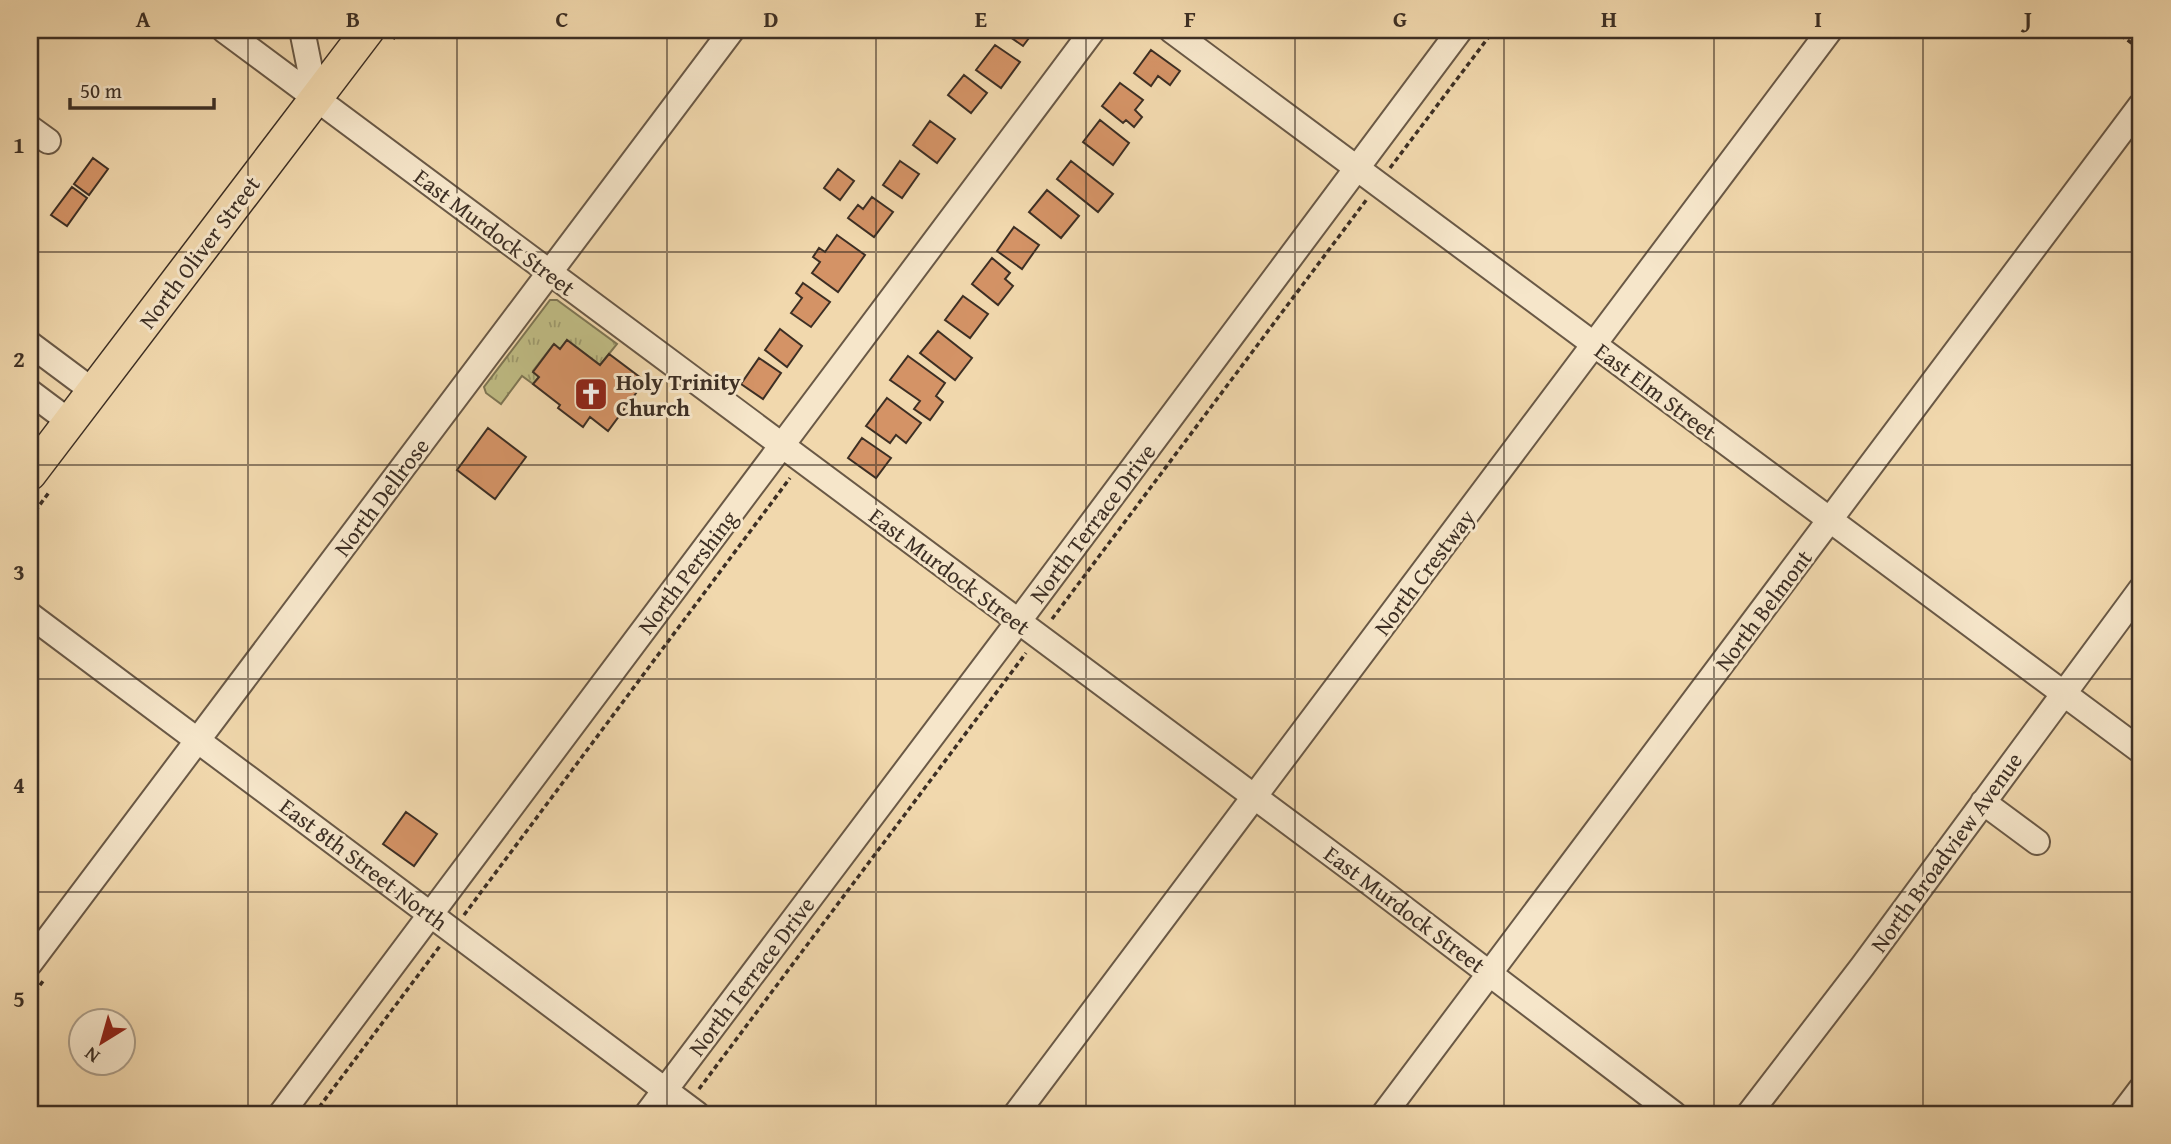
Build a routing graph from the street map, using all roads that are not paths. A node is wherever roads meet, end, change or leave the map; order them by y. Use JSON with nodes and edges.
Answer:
{"nodes":[{"id":1,"x":224,"y":30,"type":"edge"},
{"id":2,"x":302,"y":30,"type":"edge"},
{"id":3,"x":368,"y":30,"type":"edge"},
{"id":4,"x":732,"y":30,"type":"edge"},
{"id":5,"x":1093,"y":30,"type":"edge"},
{"id":6,"x":1171,"y":30,"type":"edge"},
{"id":7,"x":1460,"y":30,"type":"edge"},
{"id":8,"x":1830,"y":30,"type":"edge"},
{"id":9,"x":316,"y":99,"type":"junction"},
{"id":10,"x":2141,"y":105,"type":"edge"},
{"id":11,"x":1357,"y":168,"type":"junction"},
{"id":12,"x":550,"y":273,"type":"junction"},
{"id":13,"x":30,"y":344,"type":"edge"},
{"id":14,"x":1594,"y":345,"type":"junction"},
{"id":15,"x":93,"y":391,"type":"junction"},
{"id":16,"x":30,"y":392,"type":"edge"},
{"id":17,"x":69,"y":422,"type":"junction"},
{"id":18,"x":782,"y":446,"type":"junction"},
{"id":19,"x":30,"y":474,"type":"edge"},
{"id":20,"x":1830,"y":521,"type":"junction"},
{"id":21,"x":2141,"y":589,"type":"edge"},
{"id":22,"x":30,"y":615,"type":"edge"},
{"id":23,"x":1018,"y":622,"type":"junction"},
{"id":24,"x":2063,"y":693,"type":"junction"},
{"id":25,"x":198,"y":741,"type":"junction"},
{"id":26,"x":2141,"y":751,"type":"edge"},
{"id":27,"x":1255,"y":798,"type":"junction"},
{"id":28,"x":1983,"y":802,"type":"junction"},
{"id":29,"x":2037,"y":842,"type":"dead end"},
{"id":30,"x":431,"y":914,"type":"junction"},
{"id":31,"x":30,"y":963,"type":"edge"},
{"id":32,"x":1491,"y":974,"type":"junction"},
{"id":33,"x":2141,"y":1088,"type":"edge"},
{"id":34,"x":665,"y":1090,"type":"junction"},
{"id":35,"x":692,"y":1110,"type":"edge"},
{"id":36,"x":281,"y":1114,"type":"edge"},
{"id":37,"x":647,"y":1114,"type":"edge"},
{"id":38,"x":1016,"y":1114,"type":"edge"},
{"id":39,"x":1384,"y":1114,"type":"edge"},
{"id":40,"x":1674,"y":1114,"type":"edge"},
{"id":41,"x":1749,"y":1114,"type":"edge"},
{"id":42,"x":2122,"y":1114,"type":"edge"}],
"edges":[{"from":1,"to":9,"type":"street","name":"East Murdock Street"},
{"from":2,"to":9,"type":"street"},
{"from":3,"to":9,"type":"main road","name":"North Oliver Street"},
{"from":4,"to":12,"type":"street","name":"North Dellrose"},
{"from":5,"to":18,"type":"street","name":"North Pershing"},
{"from":6,"to":11,"type":"street","name":"East Elm Street"},
{"from":7,"to":11,"type":"street","name":"North Terrace Drive"},
{"from":8,"to":14,"type":"street","name":"North Crestway"},
{"from":9,"to":12,"type":"street","name":"East Murdock Street"},
{"from":9,"to":15,"type":"main road","name":"North Oliver Street"},
{"from":10,"to":20,"type":"street","name":"North Belmont"},
{"from":11,"to":14,"type":"street","name":"East Elm Street"},
{"from":11,"to":23,"type":"street","name":"North Terrace Drive"},
{"from":12,"to":18,"type":"street","name":"East Murdock Street"},
{"from":12,"to":25,"type":"street","name":"North Dellrose"},
{"from":13,"to":15,"type":"street"},
{"from":14,"to":20,"type":"street","name":"East Elm Street"},
{"from":14,"to":27,"type":"street","name":"North Crestway"},
{"from":15,"to":17,"type":"main road","name":"North Oliver Street"},
{"from":16,"to":17,"type":"street"},
{"from":17,"to":19,"type":"main road","name":"North Oliver Street"},
{"from":18,"to":23,"type":"street","name":"East Murdock Street"},
{"from":18,"to":30,"type":"street","name":"North Pershing"},
{"from":20,"to":24,"type":"street","name":"East Elm Street"},
{"from":20,"to":32,"type":"street","name":"North Belmont"},
{"from":21,"to":24,"type":"street","name":"North Broadview Avenue"},
{"from":22,"to":25,"type":"street","name":"East 8th Street North"},
{"from":23,"to":27,"type":"street","name":"East Murdock Street"},
{"from":23,"to":34,"type":"street","name":"North Terrace Drive"},
{"from":24,"to":26,"type":"street","name":"East Elm Street"},
{"from":24,"to":28,"type":"street","name":"North Broadview Avenue"},
{"from":25,"to":30,"type":"street","name":"East 8th Street North"},
{"from":25,"to":31,"type":"street","name":"North Dellrose"},
{"from":27,"to":32,"type":"street","name":"East Murdock Street"},
{"from":27,"to":38,"type":"street","name":"North Crestway"},
{"from":28,"to":29,"type":"street"},
{"from":28,"to":41,"type":"street","name":"North Broadview Avenue"},
{"from":30,"to":34,"type":"street","name":"East 8th Street North"},
{"from":30,"to":36,"type":"street","name":"North Pershing"},
{"from":32,"to":39,"type":"street","name":"North Belmont"},
{"from":32,"to":40,"type":"street","name":"East Murdock Street"},
{"from":33,"to":42,"type":"street"},
{"from":34,"to":35,"type":"street","name":"East 8th Street North"},
{"from":34,"to":37,"type":"street","name":"North Terrace Drive"}]}
